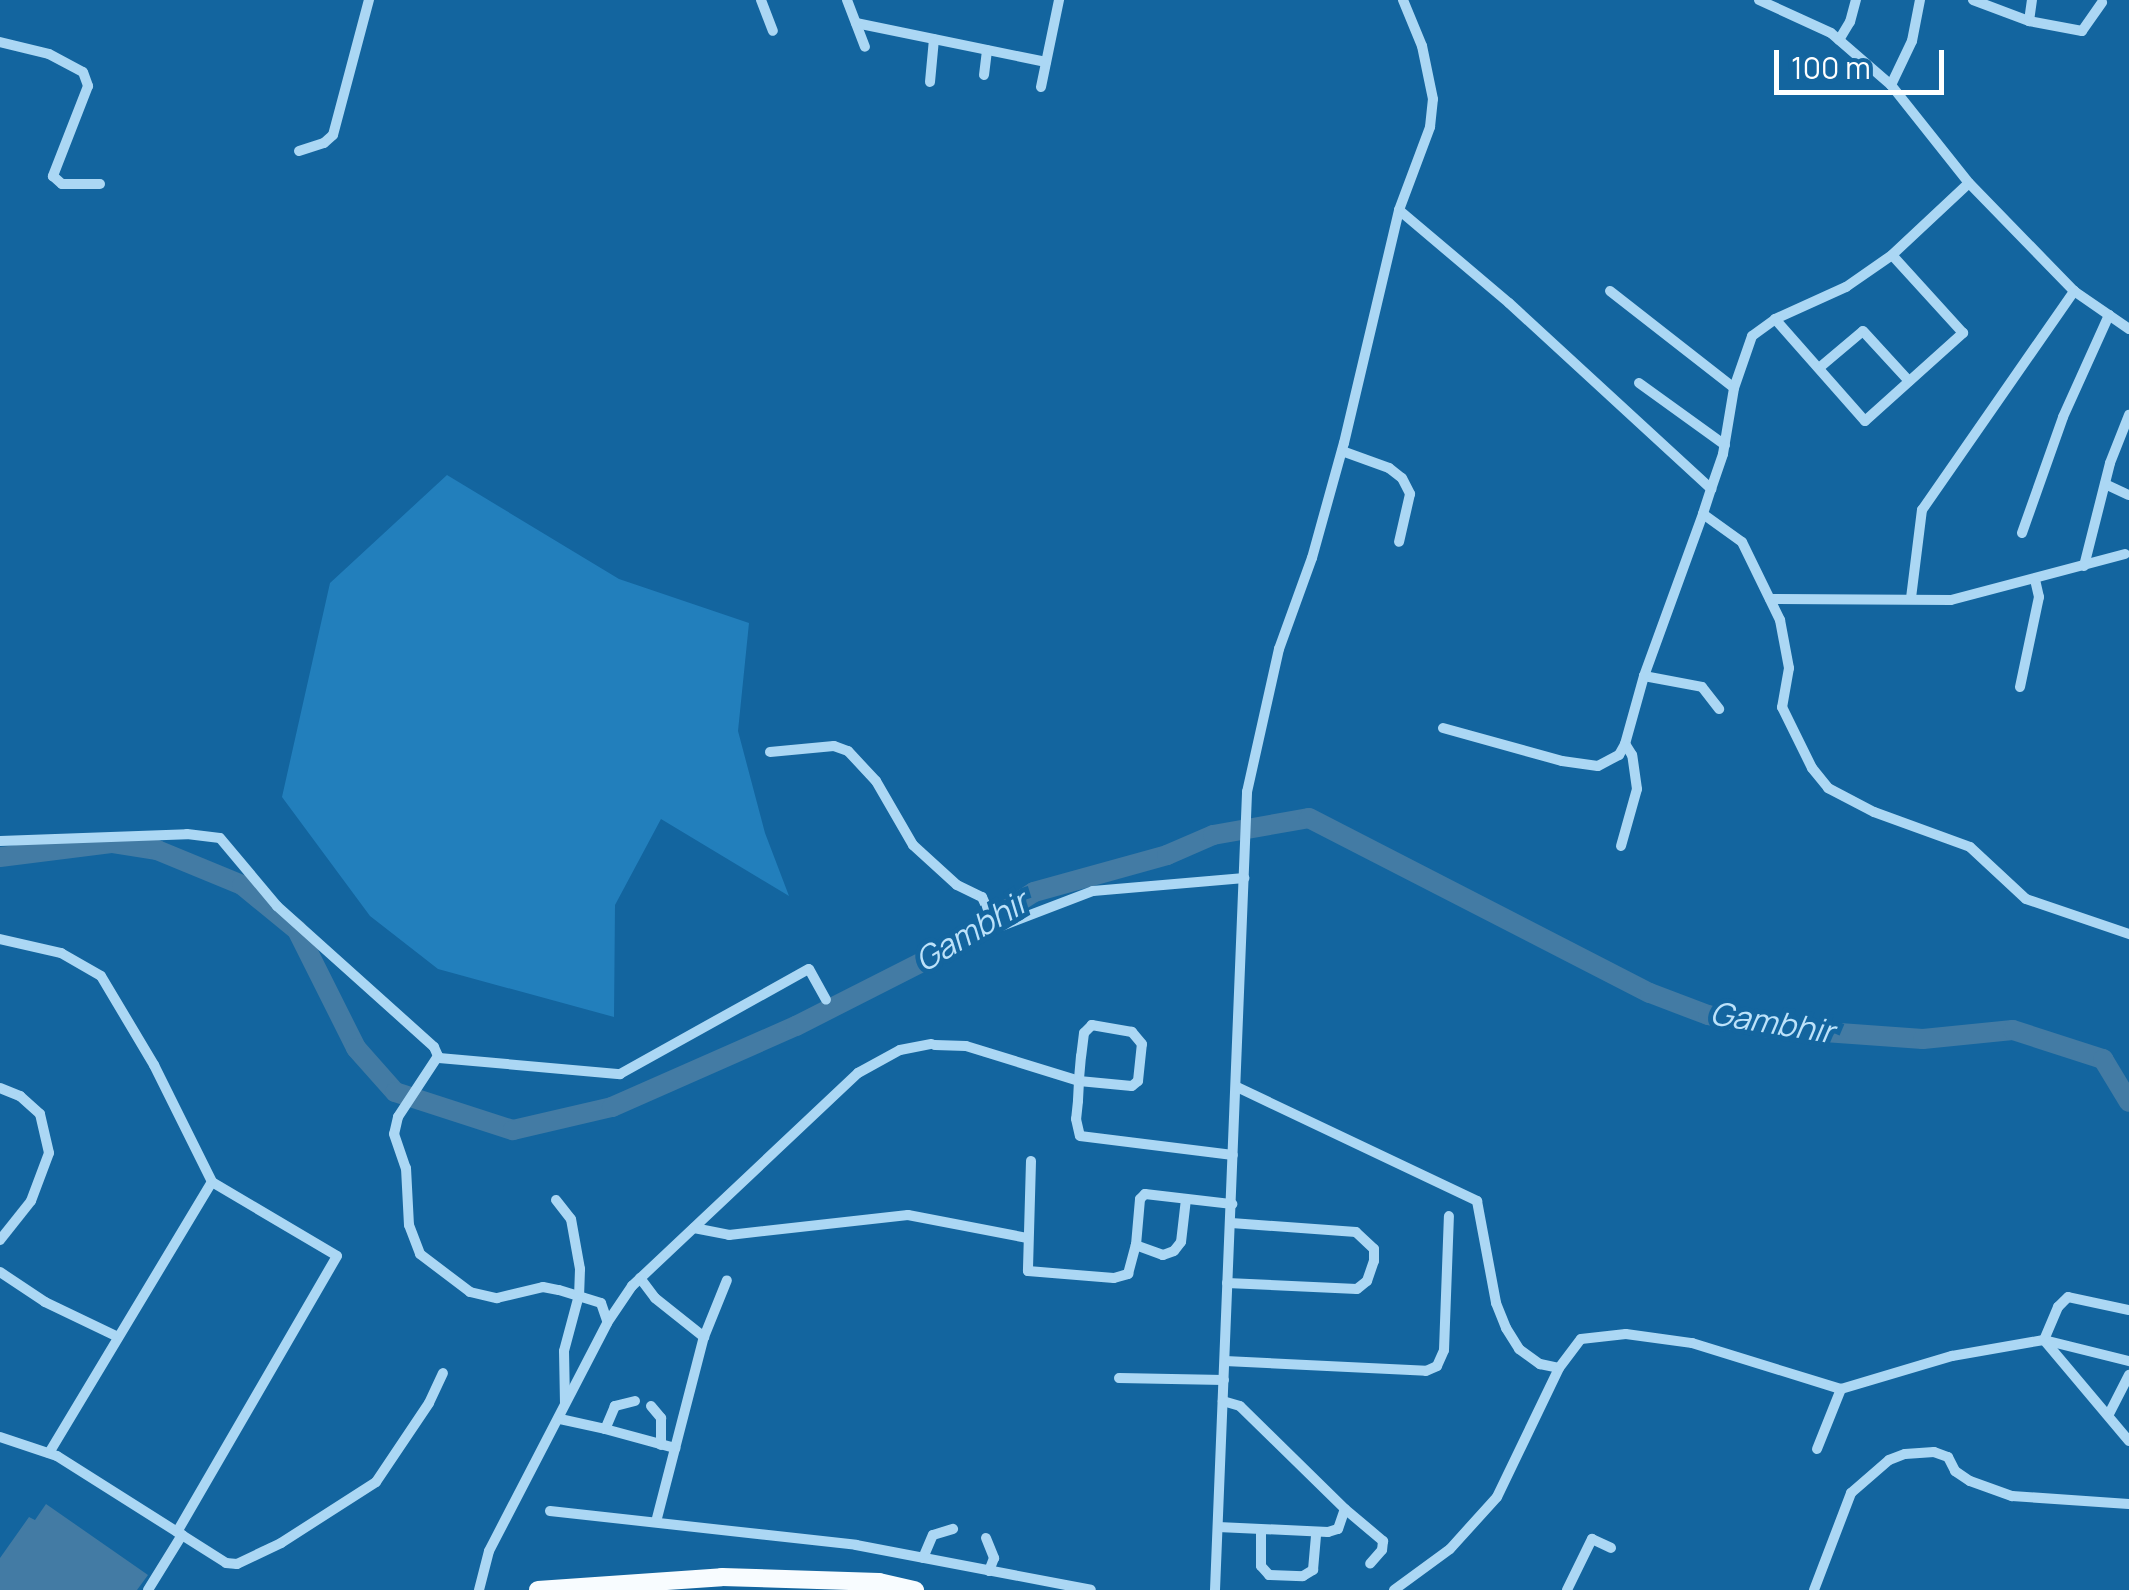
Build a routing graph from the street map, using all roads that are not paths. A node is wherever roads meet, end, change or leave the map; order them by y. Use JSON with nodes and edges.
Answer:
{"nodes":[{"id":1,"x":369,"y":0,"type":"edge"},
{"id":2,"x":761,"y":0,"type":"edge"},
{"id":3,"x":846,"y":0,"type":"edge"},
{"id":4,"x":1059,"y":0,"type":"edge"},
{"id":5,"x":1402,"y":0,"type":"edge"},
{"id":6,"x":1759,"y":0,"type":"edge"},
{"id":7,"x":1856,"y":0,"type":"edge"},
{"id":8,"x":1920,"y":0,"type":"edge"},
{"id":9,"x":1973,"y":0,"type":"edge"},
{"id":10,"x":2032,"y":0,"type":"edge"},
{"id":11,"x":2102,"y":2,"type":"dead end"},
{"id":12,"x":2029,"y":21,"type":"junction"},
{"id":13,"x":856,"y":24,"type":"junction"},
{"id":14,"x":773,"y":31,"type":"dead end"},
{"id":15,"x":934,"y":39,"type":"junction"},
{"id":16,"x":1839,"y":40,"type":"junction"},
{"id":17,"x":0,"y":42,"type":"edge"},
{"id":18,"x":865,"y":47,"type":"dead end"},
{"id":19,"x":987,"y":50,"type":"junction"},
{"id":20,"x":1046,"y":62,"type":"junction"},
{"id":21,"x":984,"y":75,"type":"dead end"},
{"id":22,"x":930,"y":82,"type":"dead end"},
{"id":23,"x":1892,"y":85,"type":"junction"},
{"id":24,"x":1041,"y":87,"type":"dead end"},
{"id":25,"x":299,"y":151,"type":"dead end"},
{"id":26,"x":1969,"y":183,"type":"junction"},
{"id":27,"x":100,"y":184,"type":"dead end"},
{"id":28,"x":1399,"y":210,"type":"junction"},
{"id":29,"x":1892,"y":255,"type":"junction"},
{"id":30,"x":1610,"y":291,"type":"dead end"},
{"id":31,"x":2074,"y":291,"type":"junction"},
{"id":32,"x":2109,"y":315,"type":"junction"},
{"id":33,"x":1776,"y":320,"type":"junction"},
{"id":34,"x":2129,"y":329,"type":"edge"},
{"id":35,"x":1818,"y":368,"type":"junction"},
{"id":36,"x":1909,"y":382,"type":"junction"},
{"id":37,"x":1639,"y":383,"type":"dead end"},
{"id":38,"x":1734,"y":388,"type":"junction"},
{"id":39,"x":2129,"y":415,"type":"edge"},
{"id":40,"x":1725,"y":446,"type":"junction"},
{"id":41,"x":1342,"y":451,"type":"junction"},
{"id":42,"x":2104,"y":484,"type":"junction"},
{"id":43,"x":1712,"y":488,"type":"junction"},
{"id":44,"x":2129,"y":495,"type":"edge"},
{"id":45,"x":1703,"y":514,"type":"junction"},
{"id":46,"x":2022,"y":533,"type":"dead end"},
{"id":47,"x":1398,"y":542,"type":"dead end"},
{"id":48,"x":2125,"y":554,"type":"dead end"},
{"id":49,"x":2084,"y":566,"type":"junction"},
{"id":50,"x":2035,"y":580,"type":"junction"},
{"id":51,"x":1911,"y":598,"type":"junction"},
{"id":52,"x":1770,"y":599,"type":"junction"},
{"id":53,"x":1644,"y":676,"type":"junction"},
{"id":54,"x":2020,"y":687,"type":"dead end"},
{"id":55,"x":1719,"y":709,"type":"dead end"},
{"id":56,"x":1443,"y":728,"type":"dead end"},
{"id":57,"x":1625,"y":744,"type":"junction"},
{"id":58,"x":770,"y":752,"type":"dead end"},
{"id":59,"x":0,"y":841,"type":"edge"},
{"id":60,"x":1621,"y":846,"type":"dead end"},
{"id":61,"x":1244,"y":878,"type":"junction"},
{"id":62,"x":2129,"y":934,"type":"edge"},
{"id":63,"x":0,"y":939,"type":"edge"},
{"id":64,"x":826,"y":1000,"type":"dead end"},
{"id":65,"x":438,"y":1056,"type":"dead end"},
{"id":66,"x":1079,"y":1082,"type":"junction"},
{"id":67,"x":0,"y":1088,"type":"edge"},
{"id":68,"x":1237,"y":1088,"type":"junction"},
{"id":69,"x":1234,"y":1155,"type":"junction"},
{"id":70,"x":1030,"y":1161,"type":"dead end"},
{"id":71,"x":212,"y":1182,"type":"junction"},
{"id":72,"x":1186,"y":1198,"type":"junction"},
{"id":73,"x":556,"y":1200,"type":"dead end"},
{"id":74,"x":1232,"y":1204,"type":"junction"},
{"id":75,"x":1449,"y":1216,"type":"dead end"},
{"id":76,"x":1231,"y":1223,"type":"junction"},
{"id":77,"x":694,"y":1228,"type":"junction"},
{"id":78,"x":1028,"y":1238,"type":"junction"},
{"id":79,"x":0,"y":1240,"type":"edge"},
{"id":80,"x":1136,"y":1245,"type":"junction"},
{"id":81,"x":0,"y":1272,"type":"edge"},
{"id":82,"x":640,"y":1278,"type":"junction"},
{"id":83,"x":727,"y":1280,"type":"dead end"},
{"id":84,"x":1227,"y":1283,"type":"junction"},
{"id":85,"x":580,"y":1295,"type":"junction"},
{"id":86,"x":2129,"y":1310,"type":"edge"},
{"id":87,"x":607,"y":1323,"type":"junction"},
{"id":88,"x":704,"y":1336,"type":"junction"},
{"id":89,"x":118,"y":1337,"type":"junction"},
{"id":90,"x":2044,"y":1340,"type":"junction"},
{"id":91,"x":1225,"y":1361,"type":"junction"},
{"id":92,"x":2129,"y":1362,"type":"edge"},
{"id":93,"x":1559,"y":1368,"type":"junction"},
{"id":94,"x":444,"y":1373,"type":"dead end"},
{"id":95,"x":2129,"y":1375,"type":"edge"},
{"id":96,"x":1119,"y":1378,"type":"dead end"},
{"id":97,"x":1224,"y":1380,"type":"junction"},
{"id":98,"x":1841,"y":1389,"type":"junction"},
{"id":99,"x":634,"y":1401,"type":"dead end"},
{"id":100,"x":1223,"y":1401,"type":"junction"},
{"id":101,"x":651,"y":1406,"type":"dead end"},
{"id":102,"x":562,"y":1414,"type":"junction"},
{"id":103,"x":2108,"y":1414,"type":"junction"},
{"id":104,"x":605,"y":1429,"type":"junction"},
{"id":105,"x":0,"y":1437,"type":"edge"},
{"id":106,"x":2129,"y":1441,"type":"edge"},
{"id":107,"x":661,"y":1444,"type":"junction"},
{"id":108,"x":675,"y":1448,"type":"junction"},
{"id":109,"x":1817,"y":1448,"type":"dead end"},
{"id":110,"x":49,"y":1452,"type":"junction"},
{"id":111,"x":2129,"y":1504,"type":"edge"},
{"id":112,"x":1344,"y":1509,"type":"junction"},
{"id":113,"x":550,"y":1511,"type":"dead end"},
{"id":114,"x":656,"y":1522,"type":"junction"},
{"id":115,"x":1218,"y":1527,"type":"junction"},
{"id":116,"x":953,"y":1530,"type":"dead end"},
{"id":117,"x":1261,"y":1530,"type":"junction"},
{"id":118,"x":180,"y":1533,"type":"junction"},
{"id":119,"x":1316,"y":1533,"type":"junction"},
{"id":120,"x":986,"y":1538,"type":"dead end"},
{"id":121,"x":1611,"y":1548,"type":"dead end"},
{"id":122,"x":922,"y":1558,"type":"junction"},
{"id":123,"x":1370,"y":1564,"type":"dead end"},
{"id":124,"x":990,"y":1571,"type":"junction"},
{"id":125,"x":148,"y":1590,"type":"edge"},
{"id":126,"x":479,"y":1590,"type":"edge"},
{"id":127,"x":538,"y":1590,"type":"edge"},
{"id":128,"x":915,"y":1590,"type":"edge"},
{"id":129,"x":1091,"y":1590,"type":"edge"},
{"id":130,"x":1215,"y":1590,"type":"edge"},
{"id":131,"x":1394,"y":1590,"type":"edge"},
{"id":132,"x":1568,"y":1590,"type":"edge"},
{"id":133,"x":1814,"y":1590,"type":"edge"}],
"edges":[{"from":1,"to":25,"type":"street"},
{"from":2,"to":14,"type":"street"},
{"from":3,"to":13,"type":"street"},
{"from":4,"to":20,"type":"street"},
{"from":5,"to":28,"type":"street"},
{"from":6,"to":16,"type":"street"},
{"from":7,"to":16,"type":"street"},
{"from":8,"to":23,"type":"street"},
{"from":9,"to":12,"type":"street"},
{"from":10,"to":12,"type":"street"},
{"from":11,"to":12,"type":"street"},
{"from":13,"to":15,"type":"street"},
{"from":13,"to":18,"type":"street"},
{"from":15,"to":19,"type":"street"},
{"from":15,"to":22,"type":"street"},
{"from":16,"to":23,"type":"street"},
{"from":17,"to":27,"type":"street"},
{"from":19,"to":20,"type":"street"},
{"from":19,"to":21,"type":"street"},
{"from":20,"to":24,"type":"street"},
{"from":23,"to":26,"type":"street"},
{"from":26,"to":29,"type":"street"},
{"from":26,"to":31,"type":"street"},
{"from":28,"to":41,"type":"street"},
{"from":28,"to":43,"type":"street"},
{"from":29,"to":33,"type":"street"},
{"from":29,"to":36,"type":"street"},
{"from":30,"to":38,"type":"street"},
{"from":31,"to":32,"type":"street"},
{"from":31,"to":51,"type":"street"},
{"from":32,"to":34,"type":"street"},
{"from":32,"to":46,"type":"street"},
{"from":33,"to":35,"type":"street"},
{"from":33,"to":38,"type":"street"},
{"from":35,"to":36,"type":"street"},
{"from":35,"to":36,"type":"street"},
{"from":37,"to":40,"type":"street"},
{"from":38,"to":40,"type":"street"},
{"from":39,"to":42,"type":"street"},
{"from":40,"to":43,"type":"street"},
{"from":41,"to":47,"type":"street"},
{"from":41,"to":61,"type":"street"},
{"from":42,"to":44,"type":"street"},
{"from":42,"to":49,"type":"street"},
{"from":43,"to":45,"type":"street"},
{"from":45,"to":52,"type":"street"},
{"from":45,"to":53,"type":"street"},
{"from":48,"to":49,"type":"street"},
{"from":49,"to":50,"type":"street"},
{"from":50,"to":51,"type":"street"},
{"from":50,"to":54,"type":"street"},
{"from":51,"to":52,"type":"street"},
{"from":52,"to":62,"type":"street"},
{"from":53,"to":55,"type":"street"},
{"from":53,"to":57,"type":"street"},
{"from":56,"to":57,"type":"street"},
{"from":57,"to":60,"type":"street"},
{"from":58,"to":61,"type":"street"},
{"from":59,"to":64,"type":"street"},
{"from":61,"to":68,"type":"street"},
{"from":63,"to":71,"type":"street"},
{"from":65,"to":85,"type":"street"},
{"from":66,"to":66,"type":"street"},
{"from":66,"to":69,"type":"street"},
{"from":66,"to":77,"type":"street"},
{"from":67,"to":79,"type":"street"},
{"from":68,"to":69,"type":"street"},
{"from":68,"to":93,"type":"street"},
{"from":69,"to":74,"type":"street"},
{"from":70,"to":78,"type":"street"},
{"from":71,"to":89,"type":"street"},
{"from":71,"to":118,"type":"street"},
{"from":72,"to":74,"type":"street"},
{"from":72,"to":80,"type":"street"},
{"from":72,"to":80,"type":"street"},
{"from":73,"to":85,"type":"street"},
{"from":74,"to":76,"type":"street"},
{"from":75,"to":91,"type":"street"},
{"from":76,"to":84,"type":"street"},
{"from":76,"to":84,"type":"street"},
{"from":77,"to":78,"type":"street"},
{"from":77,"to":82,"type":"street"},
{"from":78,"to":80,"type":"street"},
{"from":81,"to":89,"type":"street"},
{"from":82,"to":87,"type":"street"},
{"from":82,"to":88,"type":"street"},
{"from":83,"to":88,"type":"street"},
{"from":84,"to":91,"type":"street"},
{"from":85,"to":87,"type":"street"},
{"from":85,"to":102,"type":"street"},
{"from":86,"to":90,"type":"street"},
{"from":87,"to":102,"type":"street"},
{"from":88,"to":108,"type":"street"},
{"from":89,"to":110,"type":"street"},
{"from":90,"to":92,"type":"street"},
{"from":90,"to":98,"type":"street"},
{"from":90,"to":103,"type":"street"},
{"from":91,"to":97,"type":"street"},
{"from":93,"to":98,"type":"street"},
{"from":93,"to":131,"type":"street"},
{"from":94,"to":118,"type":"street"},
{"from":95,"to":103,"type":"street"},
{"from":96,"to":97,"type":"street"},
{"from":97,"to":100,"type":"street"},
{"from":98,"to":109,"type":"street"},
{"from":99,"to":104,"type":"street"},
{"from":100,"to":112,"type":"street"},
{"from":100,"to":115,"type":"street"},
{"from":101,"to":107,"type":"street"},
{"from":102,"to":104,"type":"street"},
{"from":102,"to":126,"type":"street"},
{"from":103,"to":106,"type":"street"},
{"from":104,"to":107,"type":"street"},
{"from":105,"to":110,"type":"street"},
{"from":107,"to":108,"type":"street"},
{"from":108,"to":114,"type":"street"},
{"from":110,"to":118,"type":"street"},
{"from":111,"to":133,"type":"street"},
{"from":112,"to":119,"type":"street"},
{"from":112,"to":123,"type":"street"},
{"from":113,"to":114,"type":"street"},
{"from":114,"to":122,"type":"street"},
{"from":115,"to":117,"type":"street"},
{"from":115,"to":130,"type":"street"},
{"from":116,"to":122,"type":"street"},
{"from":117,"to":119,"type":"street"},
{"from":117,"to":119,"type":"street"},
{"from":118,"to":125,"type":"street"},
{"from":120,"to":124,"type":"street"},
{"from":121,"to":132,"type":"street"},
{"from":122,"to":124,"type":"street"},
{"from":124,"to":129,"type":"street"},
{"from":127,"to":128,"type":"main road"}]}
